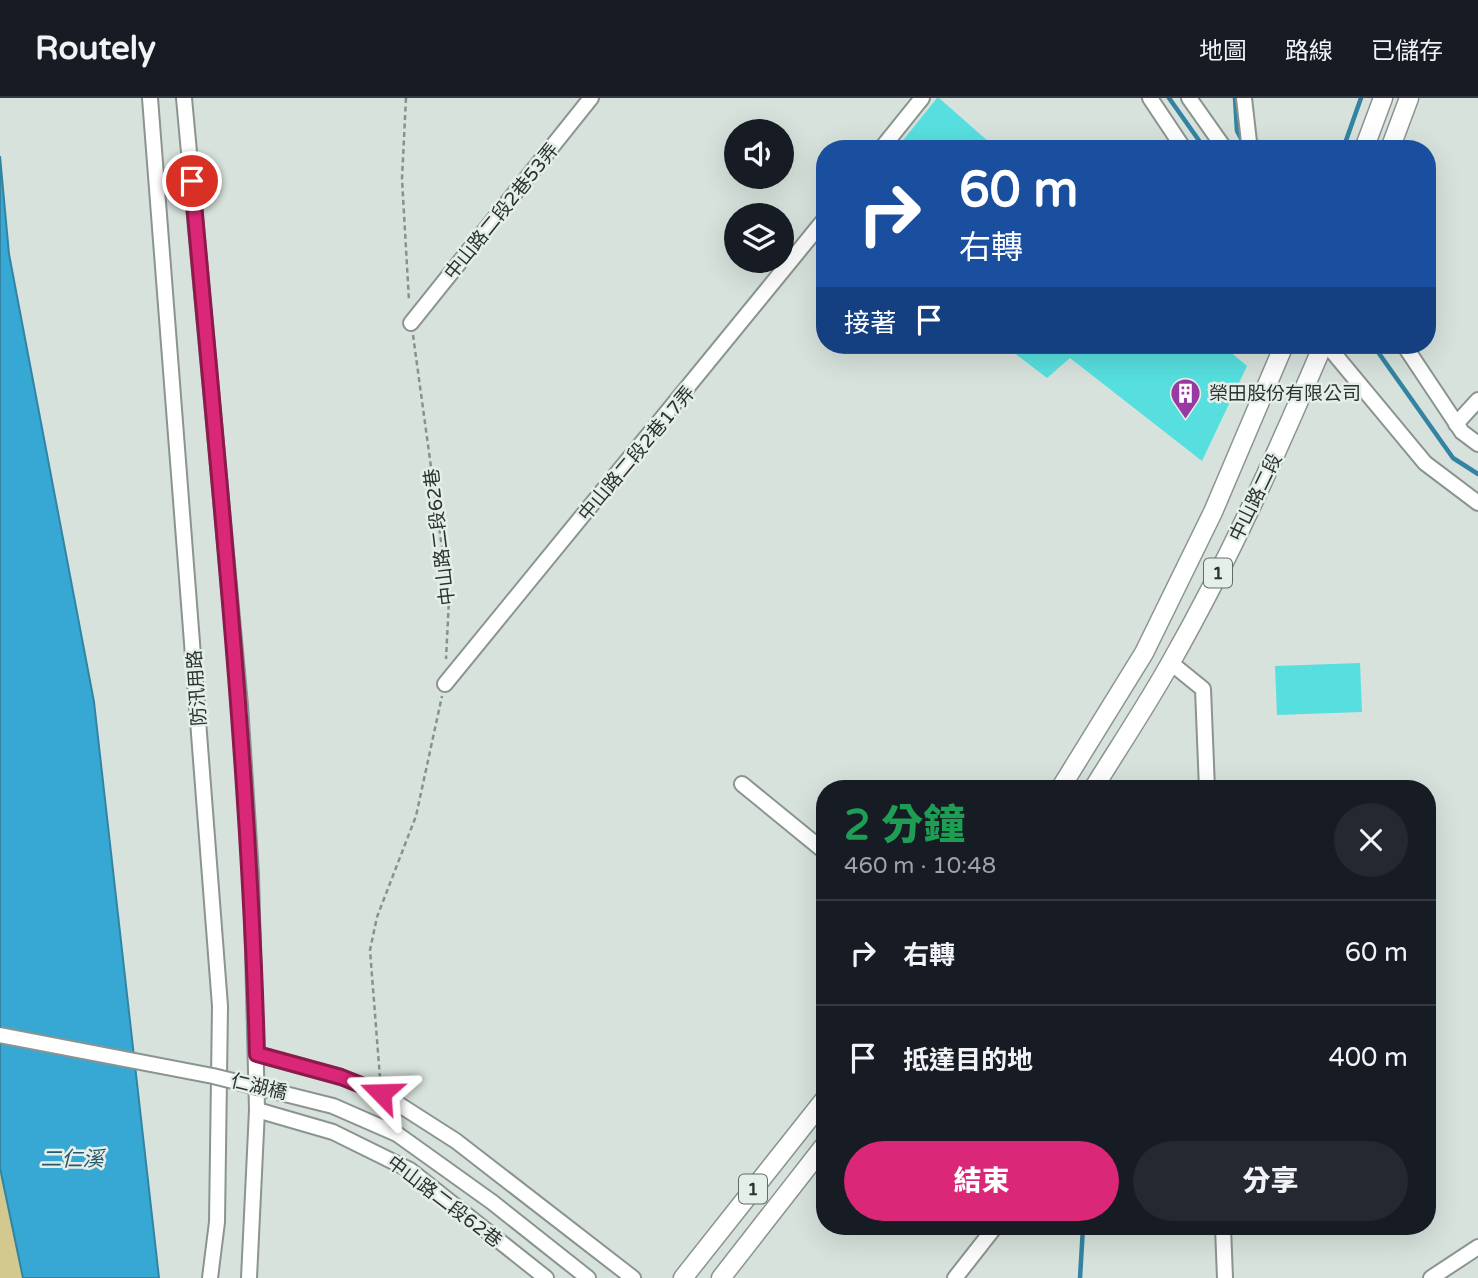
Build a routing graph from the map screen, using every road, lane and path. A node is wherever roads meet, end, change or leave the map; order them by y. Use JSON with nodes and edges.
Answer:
{"nodes":[{"id":1,"x":150,"y":98,"type":"edge"},
{"id":2,"x":184,"y":98,"type":"edge"},
{"id":3,"x":406,"y":98,"type":"edge"},
{"id":4,"x":591,"y":98,"type":"edge"},
{"id":5,"x":922,"y":98,"type":"edge"},
{"id":6,"x":1150,"y":98,"type":"edge"},
{"id":7,"x":1189,"y":98,"type":"edge"},
{"id":8,"x":1244,"y":98,"type":"edge"},
{"id":9,"x":1383,"y":98,"type":"edge"},
{"id":10,"x":1409,"y":98,"type":"edge"},
{"id":11,"x":888,"y":140,"type":"edge"},
{"id":12,"x":1178,"y":140,"type":"edge"},
{"id":13,"x":1219,"y":140,"type":"edge"},
{"id":14,"x":1249,"y":140,"type":"edge"},
{"id":15,"x":1367,"y":140,"type":"edge"},
{"id":16,"x":1393,"y":140,"type":"edge"},
{"id":17,"x":816,"y":230,"type":"edge"},
{"id":18,"x":411,"y":323,"type":"junction"},
{"id":19,"x":1280,"y":354,"type":"edge"},
{"id":20,"x":1321,"y":354,"type":"edge"},
{"id":21,"x":1333,"y":354,"type":"edge"},
{"id":22,"x":1410,"y":354,"type":"edge"},
{"id":23,"x":1478,"y":400,"type":"edge"},
{"id":24,"x":1456,"y":424,"type":"junction"},
{"id":25,"x":1478,"y":444,"type":"edge"},
{"id":26,"x":1478,"y":503,"type":"edge"},
{"id":27,"x":1171,"y":663,"type":"junction"},
{"id":28,"x":445,"y":684,"type":"junction"},
{"id":29,"x":1066,"y":780,"type":"edge"},
{"id":30,"x":1099,"y":780,"type":"edge"},
{"id":31,"x":1207,"y":780,"type":"edge"},
{"id":32,"x":742,"y":784,"type":"dead end"},
{"id":33,"x":816,"y":844,"type":"edge"},
{"id":34,"x":0,"y":1035,"type":"edge"},
{"id":35,"x":257,"y":1054,"type":"junction"},
{"id":36,"x":381,"y":1093,"type":"junction"},
{"id":37,"x":257,"y":1110,"type":"junction"},
{"id":38,"x":816,"y":1110,"type":"edge"},
{"id":39,"x":816,"y":1156,"type":"edge"},
{"id":40,"x":492,"y":1202,"type":"joint"},
{"id":41,"x":989,"y":1235,"type":"edge"},
{"id":42,"x":1223,"y":1235,"type":"edge"},
{"id":43,"x":1478,"y":1247,"type":"edge"},
{"id":44,"x":210,"y":1278,"type":"edge"},
{"id":45,"x":249,"y":1278,"type":"edge"},
{"id":46,"x":546,"y":1278,"type":"edge"},
{"id":47,"x":588,"y":1278,"type":"edge"},
{"id":48,"x":633,"y":1278,"type":"edge"},
{"id":49,"x":683,"y":1278,"type":"edge"},
{"id":50,"x":721,"y":1278,"type":"edge"},
{"id":51,"x":955,"y":1278,"type":"edge"},
{"id":52,"x":1224,"y":1278,"type":"edge"},
{"id":53,"x":1431,"y":1278,"type":"edge"}],
"edges":[{"from":1,"to":44,"type":"street","name":"防汛用路"},
{"from":2,"to":35,"type":"street"},
{"from":3,"to":18,"type":"path","name":"中山路二段62巷"},
{"from":4,"to":18,"type":"street","name":"中山路二段2巷53弄"},
{"from":5,"to":11,"type":"street"},
{"from":6,"to":12,"type":"street"},
{"from":7,"to":13,"type":"street"},
{"from":8,"to":14,"type":"street"},
{"from":9,"to":15,"type":"main road"},
{"from":10,"to":16,"type":"main road"},
{"from":17,"to":28,"type":"street","name":"中山路二段2巷17弄"},
{"from":18,"to":28,"type":"path","name":"中山路二段62巷"},
{"from":19,"to":29,"type":"main road","name":"中山路二段","number":"1"},
{"from":20,"to":27,"type":"main road","name":"中山路二段","number":"1"},
{"from":21,"to":26,"type":"street"},
{"from":22,"to":24,"type":"street"},
{"from":23,"to":24,"type":"street"},
{"from":24,"to":25,"type":"street"},
{"from":27,"to":30,"type":"main road","name":"中山路二段","number":"1"},
{"from":27,"to":31,"type":"street"},
{"from":28,"to":36,"type":"path","name":"中山路二段62巷"},
{"from":32,"to":33,"type":"street"},
{"from":34,"to":40,"type":"street","name":"仁湖橋","bridge":true},
{"from":35,"to":36,"type":"street"},
{"from":35,"to":37,"type":"street"},
{"from":36,"to":48,"type":"street"},
{"from":37,"to":45,"type":"street"},
{"from":37,"to":46,"type":"street","name":"中山路二段62巷"},
{"from":38,"to":49,"type":"main road","number":"1"},
{"from":39,"to":50,"type":"main road","number":"1"},
{"from":40,"to":47,"type":"street","name":"中山路二段62巷"},
{"from":41,"to":51,"type":"street"},
{"from":42,"to":52,"type":"street"},
{"from":43,"to":53,"type":"street"}]}
